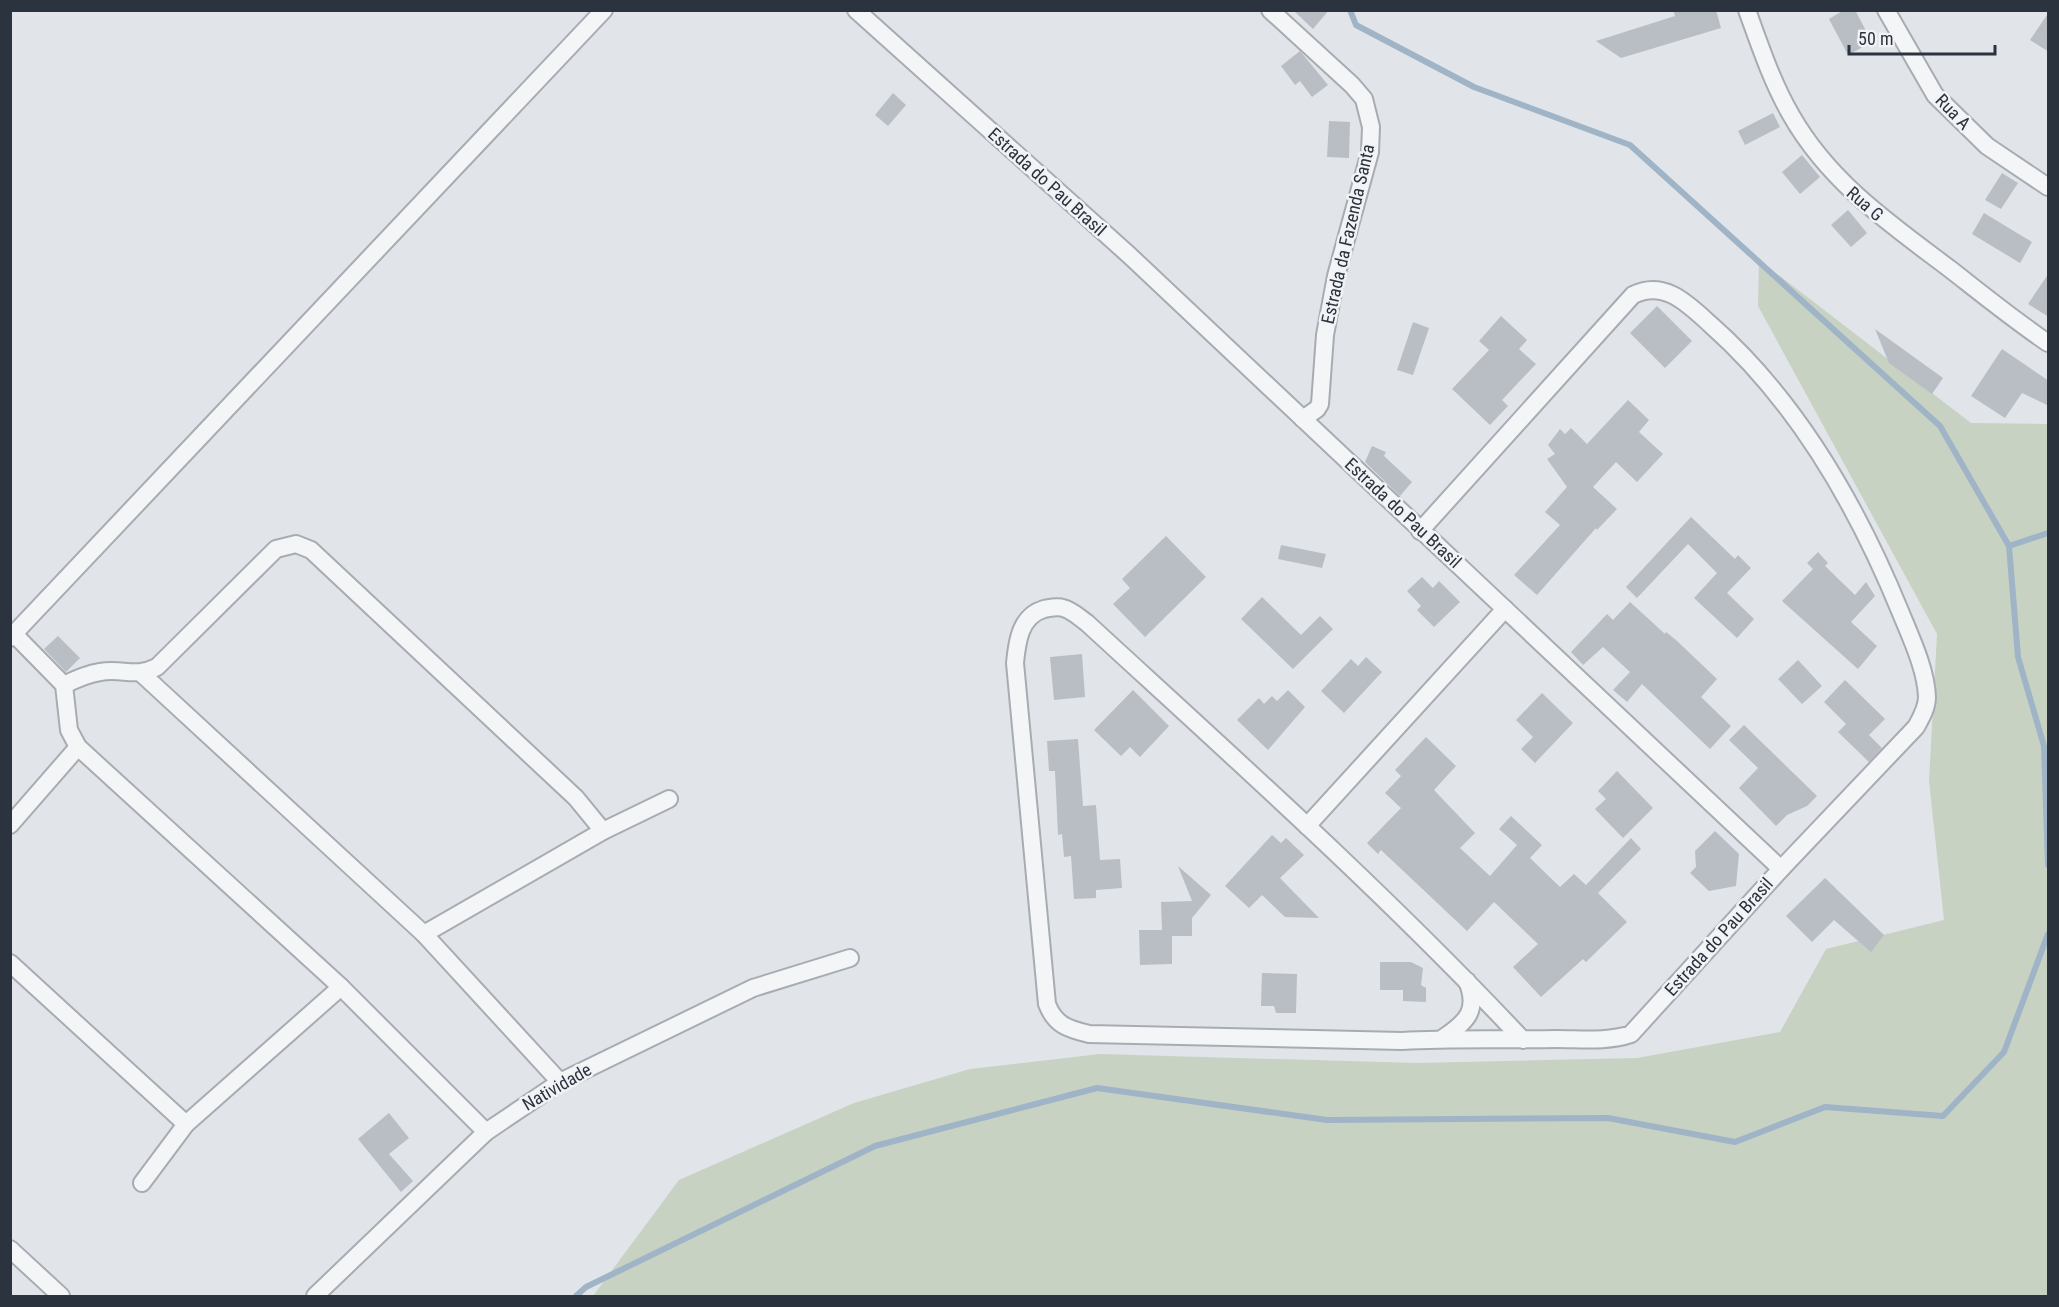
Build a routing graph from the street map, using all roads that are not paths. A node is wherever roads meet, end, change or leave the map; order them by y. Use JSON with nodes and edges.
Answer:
{"nodes":[{"id":1,"x":604,"y":10,"type":"edge"},
{"id":2,"x":856,"y":10,"type":"edge"},
{"id":3,"x":1270,"y":10,"type":"edge"},
{"id":4,"x":1747,"y":10,"type":"edge"},
{"id":5,"x":1886,"y":10,"type":"edge"},
{"id":6,"x":2049,"y":187,"type":"edge"},
{"id":7,"x":2049,"y":343,"type":"edge"},
{"id":8,"x":1303,"y":419,"type":"junction"},
{"id":9,"x":1420,"y":531,"type":"junction"},
{"id":10,"x":1505,"y":609,"type":"junction"},
{"id":11,"x":12,"y":636,"type":"edge"},
{"id":12,"x":142,"y":675,"type":"junction"},
{"id":13,"x":64,"y":685,"type":"junction"},
{"id":14,"x":78,"y":747,"type":"junction"},
{"id":15,"x":669,"y":799,"type":"dead end"},
{"id":16,"x":10,"y":825,"type":"edge"},
{"id":17,"x":1308,"y":826,"type":"junction"},
{"id":18,"x":603,"y":831,"type":"junction"},
{"id":19,"x":1781,"y":869,"type":"junction"},
{"id":20,"x":424,"y":934,"type":"junction"},
{"id":21,"x":850,"y":958,"type":"dead end"},
{"id":22,"x":10,"y":963,"type":"edge"},
{"id":23,"x":1467,"y":980,"type":"junction"},
{"id":24,"x":341,"y":987,"type":"junction"},
{"id":25,"x":1443,"y":1038,"type":"junction"},
{"id":26,"x":1523,"y":1040,"type":"junction"},
{"id":27,"x":560,"y":1082,"type":"junction"},
{"id":28,"x":186,"y":1124,"type":"junction"},
{"id":29,"x":486,"y":1132,"type":"junction"},
{"id":30,"x":142,"y":1183,"type":"dead end"},
{"id":31,"x":10,"y":1250,"type":"edge"},
{"id":32,"x":61,"y":1296,"type":"edge"},
{"id":33,"x":315,"y":1296,"type":"edge"}],
"edges":[{"from":1,"to":11,"type":"street"},
{"from":2,"to":8,"type":"street","name":"Estrada do Pau Brasil"},
{"from":3,"to":8,"type":"street","name":"Estrada da Fazenda Santa"},
{"from":4,"to":7,"type":"street","name":"Rua G"},
{"from":5,"to":6,"type":"street","name":"Rua A"},
{"from":8,"to":9,"type":"street","name":"Estrada do Pau Brasil"},
{"from":9,"to":10,"type":"street","name":"Estrada do Pau Brasil"},
{"from":9,"to":19,"type":"street"},
{"from":10,"to":17,"type":"street"},
{"from":10,"to":19,"type":"street","name":"Estrada do Pau Brasil"},
{"from":11,"to":13,"type":"street"},
{"from":12,"to":13,"type":"street"},
{"from":12,"to":18,"type":"street"},
{"from":12,"to":20,"type":"street"},
{"from":13,"to":14,"type":"street"},
{"from":14,"to":16,"type":"street"},
{"from":14,"to":24,"type":"street"},
{"from":15,"to":18,"type":"street"},
{"from":17,"to":23,"type":"street"},
{"from":17,"to":25,"type":"street"},
{"from":18,"to":20,"type":"street"},
{"from":19,"to":26,"type":"street","name":"Estrada do Pau Brasil"},
{"from":20,"to":27,"type":"street"},
{"from":21,"to":27,"type":"street","name":"Natividade"},
{"from":22,"to":28,"type":"street"},
{"from":23,"to":25,"type":"street"},
{"from":23,"to":26,"type":"street"},
{"from":24,"to":28,"type":"street"},
{"from":24,"to":29,"type":"street"},
{"from":25,"to":26,"type":"street"},
{"from":27,"to":29,"type":"street","name":"Natividade"},
{"from":28,"to":30,"type":"street"},
{"from":29,"to":33,"type":"street","name":"Natividade"},
{"from":31,"to":32,"type":"street"}]}
